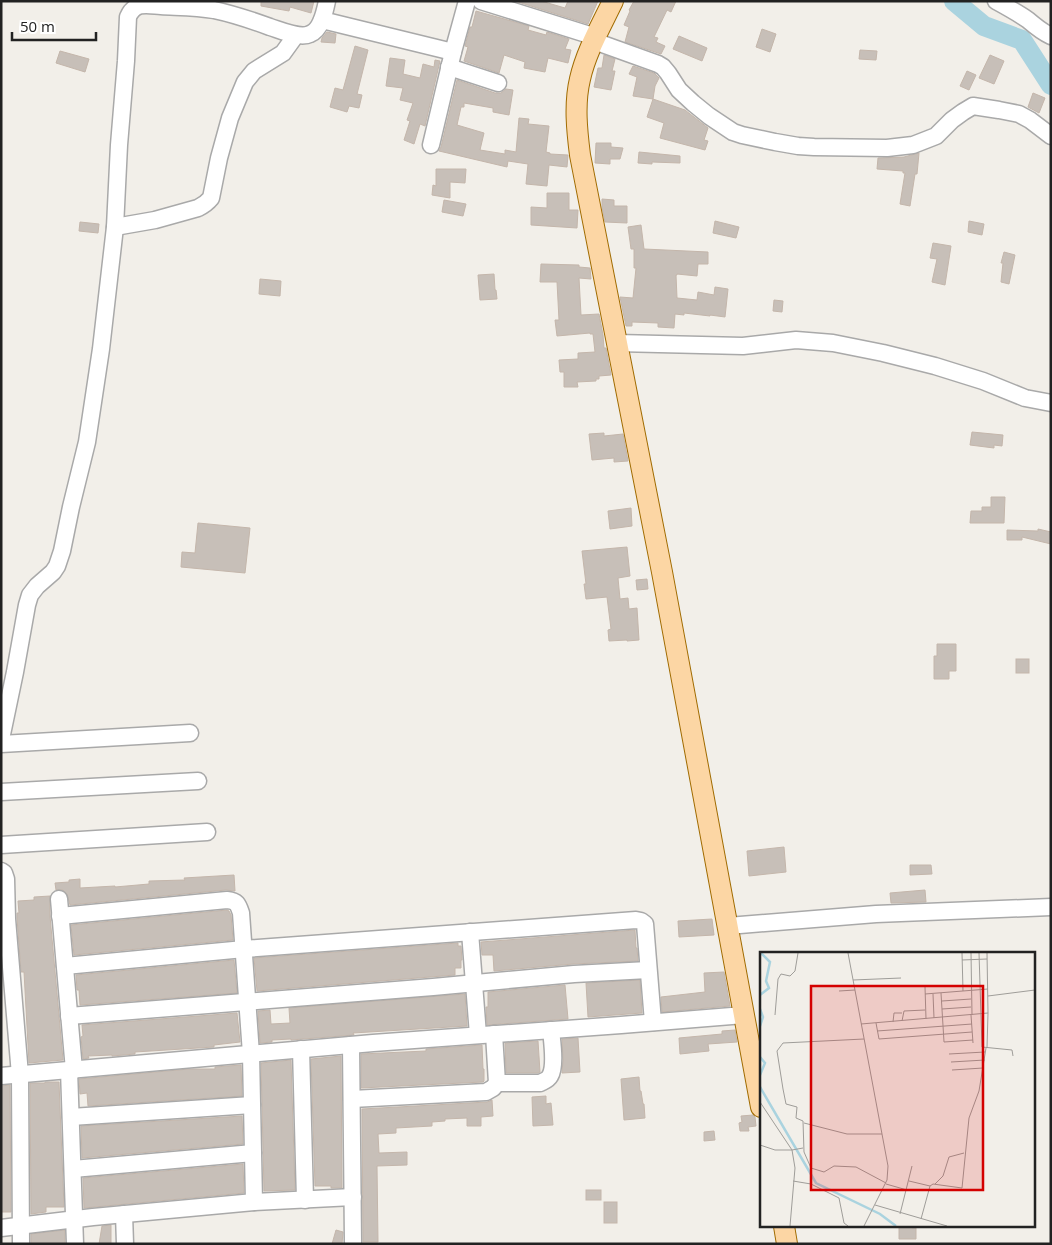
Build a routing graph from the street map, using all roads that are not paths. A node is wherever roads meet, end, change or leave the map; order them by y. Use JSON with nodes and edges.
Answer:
{"nodes":[{"id":1,"x":327,"y":1,"type":"edge"},
{"id":2,"x":467,"y":1,"type":"edge"},
{"id":3,"x":481,"y":1,"type":"edge"},
{"id":4,"x":613,"y":1,"type":"edge"},
{"id":5,"x":996,"y":1,"type":"edge"},
{"id":6,"x":322,"y":20,"type":"junction"},
{"id":7,"x":296,"y":35,"type":"junction"},
{"id":8,"x":1051,"y":36,"type":"edge"},
{"id":9,"x":595,"y":39,"type":"junction"},
{"id":10,"x":451,"y":60,"type":"junction"},
{"id":11,"x":498,"y":83,"type":"dead end"},
{"id":12,"x":1051,"y":136,"type":"edge"},
{"id":13,"x":431,"y":145,"type":"dead end"},
{"id":14,"x":115,"y":227,"type":"junction"},
{"id":15,"x":616,"y":343,"type":"junction"},
{"id":16,"x":1051,"y":403,"type":"edge"},
{"id":17,"x":190,"y":733,"type":"dead end"},
{"id":18,"x":1,"y":739,"type":"edge"},
{"id":19,"x":1,"y":744,"type":"edge"},
{"id":20,"x":198,"y":781,"type":"dead end"},
{"id":21,"x":1,"y":792,"type":"edge"},
{"id":22,"x":207,"y":832,"type":"dead end"},
{"id":23,"x":1,"y":845,"type":"edge"},
{"id":24,"x":1,"y":871,"type":"edge"},
{"id":25,"x":59,"y":898,"type":"dead end"},
{"id":26,"x":1051,"y":907,"type":"edge"},
{"id":27,"x":60,"y":916,"type":"junction"},
{"id":28,"x":728,"y":926,"type":"junction"},
{"id":29,"x":470,"y":932,"type":"junction"},
{"id":30,"x":244,"y":949,"type":"junction"},
{"id":31,"x":65,"y":966,"type":"junction"},
{"id":32,"x":648,"y":970,"type":"junction"},
{"id":33,"x":474,"y":983,"type":"junction"},
{"id":34,"x":247,"y":1002,"type":"junction"},
{"id":35,"x":744,"y":1015,"type":"junction"},
{"id":36,"x":70,"y":1016,"type":"junction"},
{"id":37,"x":653,"y":1022,"type":"junction"},
{"id":38,"x":551,"y":1030,"type":"junction"},
{"id":39,"x":486,"y":1035,"type":"junction"},
{"id":40,"x":351,"y":1045,"type":"junction"},
{"id":41,"x":301,"y":1049,"type":"junction"},
{"id":42,"x":251,"y":1054,"type":"junction"},
{"id":43,"x":72,"y":1070,"type":"junction"},
{"id":44,"x":20,"y":1075,"type":"junction"},
{"id":45,"x":1,"y":1076,"type":"edge"},
{"id":46,"x":497,"y":1083,"type":"junction"},
{"id":47,"x":352,"y":1098,"type":"junction"},
{"id":48,"x":760,"y":1102,"type":"edge"},
{"id":49,"x":252,"y":1105,"type":"junction"},
{"id":50,"x":71,"y":1117,"type":"junction"},
{"id":51,"x":253,"y":1153,"type":"junction"},
{"id":52,"x":73,"y":1168,"type":"junction"},
{"id":53,"x":353,"y":1197,"type":"junction"},
{"id":54,"x":305,"y":1200,"type":"junction"},
{"id":55,"x":254,"y":1202,"type":"junction"},
{"id":56,"x":124,"y":1214,"type":"junction"},
{"id":57,"x":75,"y":1219,"type":"junction"},
{"id":58,"x":21,"y":1226,"type":"junction"},
{"id":59,"x":1,"y":1228,"type":"edge"},
{"id":60,"x":784,"y":1228,"type":"edge"},
{"id":61,"x":353,"y":1242,"type":"dead end"},
{"id":62,"x":21,"y":1244,"type":"edge"},
{"id":63,"x":75,"y":1244,"type":"edge"},
{"id":64,"x":125,"y":1244,"type":"edge"},
{"id":65,"x":786,"y":1244,"type":"edge"}],
"edges":[{"from":1,"to":6,"type":"street"},
{"from":2,"to":10,"type":"street"},
{"from":3,"to":9,"type":"street"},
{"from":4,"to":9,"type":"main road"},
{"from":5,"to":8,"type":"street"},
{"from":6,"to":7,"type":"street"},
{"from":6,"to":10,"type":"street"},
{"from":7,"to":14,"type":"street"},
{"from":7,"to":14,"type":"street"},
{"from":9,"to":12,"type":"street"},
{"from":9,"to":15,"type":"main road"},
{"from":10,"to":11,"type":"street"},
{"from":10,"to":13,"type":"street"},
{"from":14,"to":18,"type":"street"},
{"from":15,"to":16,"type":"street"},
{"from":15,"to":28,"type":"main road"},
{"from":17,"to":19,"type":"street"},
{"from":20,"to":21,"type":"street"},
{"from":22,"to":23,"type":"street"},
{"from":24,"to":44,"type":"street"},
{"from":25,"to":27,"type":"street"},
{"from":26,"to":28,"type":"street"},
{"from":27,"to":30,"type":"street"},
{"from":27,"to":31,"type":"street"},
{"from":28,"to":35,"type":"main road"},
{"from":29,"to":30,"type":"street"},
{"from":29,"to":32,"type":"street"},
{"from":29,"to":33,"type":"street"},
{"from":30,"to":31,"type":"street"},
{"from":30,"to":34,"type":"street"},
{"from":31,"to":36,"type":"street"},
{"from":32,"to":33,"type":"street"},
{"from":32,"to":37,"type":"street"},
{"from":33,"to":34,"type":"street"},
{"from":33,"to":39,"type":"street"},
{"from":34,"to":36,"type":"street"},
{"from":34,"to":42,"type":"street"},
{"from":35,"to":37,"type":"street"},
{"from":35,"to":48,"type":"main road"},
{"from":36,"to":43,"type":"street"},
{"from":37,"to":38,"type":"street"},
{"from":38,"to":39,"type":"street"},
{"from":38,"to":46,"type":"street"},
{"from":39,"to":40,"type":"street"},
{"from":39,"to":46,"type":"street"},
{"from":40,"to":41,"type":"street"},
{"from":40,"to":47,"type":"street"},
{"from":41,"to":42,"type":"street"},
{"from":41,"to":54,"type":"street"},
{"from":42,"to":43,"type":"street"},
{"from":42,"to":49,"type":"street"},
{"from":43,"to":44,"type":"street"},
{"from":43,"to":50,"type":"street"},
{"from":44,"to":45,"type":"street"},
{"from":44,"to":58,"type":"street"},
{"from":46,"to":47,"type":"street"},
{"from":47,"to":53,"type":"street"},
{"from":49,"to":50,"type":"street"},
{"from":49,"to":51,"type":"street"},
{"from":50,"to":52,"type":"street"},
{"from":51,"to":52,"type":"street"},
{"from":51,"to":55,"type":"street"},
{"from":52,"to":57,"type":"street"},
{"from":53,"to":54,"type":"street"},
{"from":53,"to":61,"type":"street"},
{"from":54,"to":55,"type":"street"},
{"from":55,"to":56,"type":"street"},
{"from":56,"to":57,"type":"street"},
{"from":56,"to":64,"type":"street"},
{"from":57,"to":58,"type":"street"},
{"from":57,"to":63,"type":"street"},
{"from":58,"to":59,"type":"street"},
{"from":58,"to":62,"type":"street"},
{"from":60,"to":65,"type":"main road"}]}
